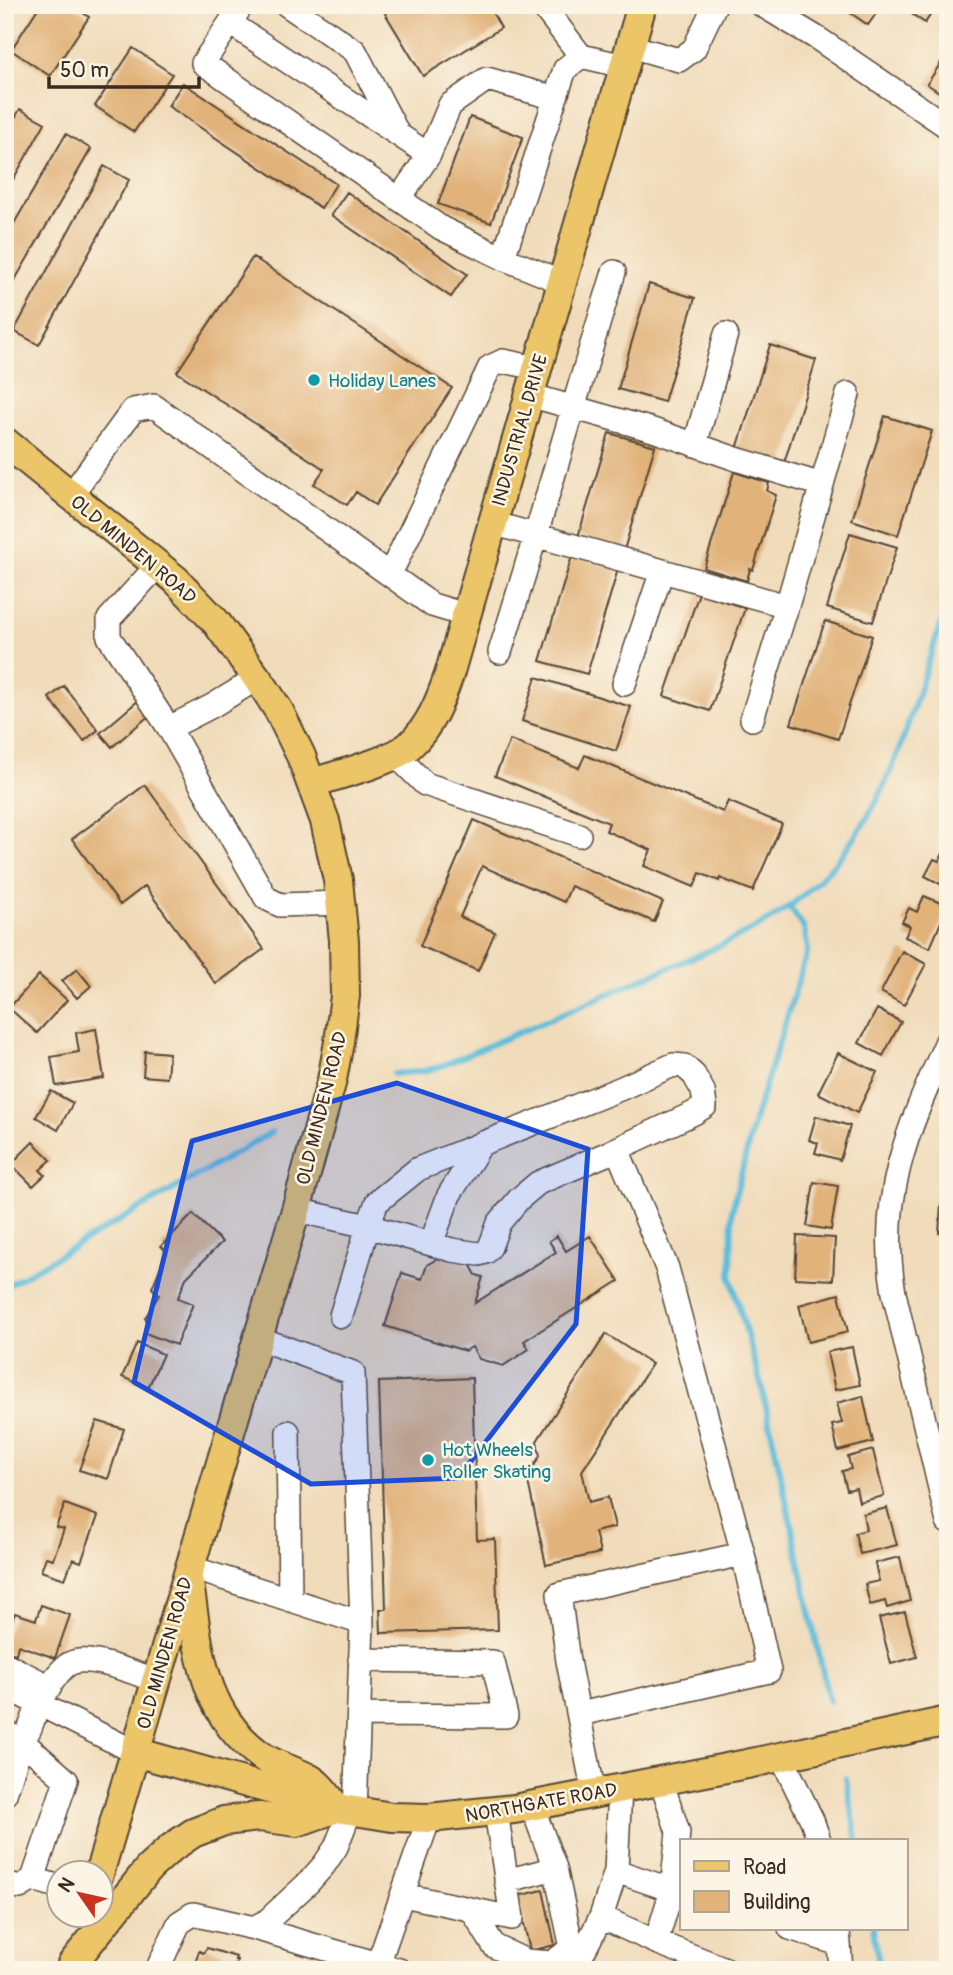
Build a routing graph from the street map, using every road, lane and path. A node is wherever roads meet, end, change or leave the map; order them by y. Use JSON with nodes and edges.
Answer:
{"nodes":[{"id":1,"x":542,"y":5,"type":"edge"},
{"id":2,"x":642,"y":5,"type":"edge"},
{"id":3,"x":715,"y":5,"type":"edge"},
{"id":4,"x":762,"y":5,"type":"edge"},
{"id":5,"x":298,"y":8,"type":"edge"},
{"id":6,"x":236,"y":14,"type":"edge"},
{"id":7,"x":581,"y":55,"type":"junction"},
{"id":8,"x":627,"y":56,"type":"junction"},
{"id":9,"x":555,"y":98,"type":"junction"},
{"id":10,"x":948,"y":127,"type":"edge"},
{"id":11,"x":399,"y":135,"type":"junction"},
{"id":12,"x":429,"y":155,"type":"junction"},
{"id":13,"x":400,"y":199,"type":"junction"},
{"id":14,"x":503,"y":258,"type":"junction"},
{"id":15,"x":614,"y":272,"type":"dead end"},
{"id":16,"x":562,"y":282,"type":"junction"},
{"id":17,"x":726,"y":334,"type":"dead end"},
{"id":18,"x":537,"y":368,"type":"junction"},
{"id":19,"x":848,"y":394,"type":"dead end"},
{"id":20,"x":529,"y":395,"type":"junction"},
{"id":21,"x":572,"y":407,"type":"junction"},
{"id":22,"x":5,"y":442,"type":"edge"},
{"id":23,"x":695,"y":445,"type":"junction"},
{"id":24,"x":822,"y":485,"type":"junction"},
{"id":25,"x":71,"y":495,"type":"junction"},
{"id":26,"x":492,"y":523,"type":"junction"},
{"id":27,"x":537,"y":535,"type":"junction"},
{"id":28,"x":158,"y":565,"type":"junction"},
{"id":29,"x":662,"y":571,"type":"junction"},
{"id":30,"x":390,"y":574,"type":"junction"},
{"id":31,"x":787,"y":606,"type":"junction"},
{"id":32,"x":466,"y":615,"type":"junction"},
{"id":33,"x":500,"y":652,"type":"dead end"},
{"id":34,"x":258,"y":678,"type":"junction"},
{"id":35,"x":624,"y":684,"type":"dead end"},
{"id":36,"x":752,"y":719,"type":"dead end"},
{"id":37,"x":169,"y":728,"type":"junction"},
{"id":38,"x":395,"y":754,"type":"junction"},
{"id":39,"x":312,"y":783,"type":"junction"},
{"id":40,"x":579,"y":835,"type":"dead end"},
{"id":41,"x":341,"y":903,"type":"junction"},
{"id":42,"x":948,"y":1039,"type":"edge"},
{"id":43,"x":482,"y":1143,"type":"junction"},
{"id":44,"x":617,"y":1149,"type":"junction"},
{"id":45,"x":296,"y":1210,"type":"junction"},
{"id":46,"x":369,"y":1226,"type":"junction"},
{"id":47,"x":431,"y":1244,"type":"junction"},
{"id":48,"x":341,"y":1316,"type":"dead end"},
{"id":49,"x":258,"y":1338,"type":"junction"},
{"id":50,"x":937,"y":1428,"type":"edge"},
{"id":51,"x":288,"y":1432,"type":"dead end"},
{"id":52,"x":948,"y":1522,"type":"edge"},
{"id":53,"x":743,"y":1554,"type":"junction"},
{"id":54,"x":188,"y":1570,"type":"junction"},
{"id":55,"x":290,"y":1600,"type":"junction"},
{"id":56,"x":362,"y":1623,"type":"junction"},
{"id":57,"x":360,"y":1660,"type":"junction"},
{"id":58,"x":5,"y":1664,"type":"edge"},
{"id":59,"x":156,"y":1680,"type":"junction"},
{"id":60,"x":5,"y":1687,"type":"edge"},
{"id":61,"x":45,"y":1695,"type":"junction"},
{"id":62,"x":580,"y":1714,"type":"junction"},
{"id":63,"x":359,"y":1715,"type":"junction"},
{"id":64,"x":948,"y":1721,"type":"edge"},
{"id":65,"x":13,"y":1737,"type":"edge"},
{"id":66,"x":135,"y":1752,"type":"junction"},
{"id":67,"x":781,"y":1756,"type":"junction"},
{"id":68,"x":661,"y":1780,"type":"junction"},
{"id":69,"x":607,"y":1791,"type":"junction"},
{"id":70,"x":5,"y":1794,"type":"edge"},
{"id":71,"x":532,"y":1806,"type":"junction"},
{"id":72,"x":348,"y":1810,"type":"junction"},
{"id":73,"x":496,"y":1811,"type":"junction"},
{"id":74,"x":429,"y":1818,"type":"junction"},
{"id":75,"x":819,"y":1839,"type":"edge"},
{"id":76,"x":103,"y":1860,"type":"edge"},
{"id":77,"x":555,"y":1868,"type":"junction"},
{"id":78,"x":616,"y":1871,"type":"junction"},
{"id":79,"x":33,"y":1879,"type":"junction"},
{"id":80,"x":506,"y":1881,"type":"junction"},
{"id":81,"x":5,"y":1883,"type":"edge"},
{"id":82,"x":46,"y":1883,"type":"edge"},
{"id":83,"x":677,"y":1891,"type":"edge"},
{"id":84,"x":403,"y":1895,"type":"junction"},
{"id":85,"x":472,"y":1910,"type":"junction"},
{"id":86,"x":601,"y":1917,"type":"junction"},
{"id":87,"x":254,"y":1928,"type":"junction"},
{"id":88,"x":83,"y":1930,"type":"edge"},
{"id":89,"x":802,"y":1930,"type":"edge"},
{"id":90,"x":838,"y":1936,"type":"edge"},
{"id":91,"x":656,"y":1942,"type":"junction"},
{"id":92,"x":574,"y":1962,"type":"edge"},
{"id":93,"x":72,"y":1967,"type":"edge"},
{"id":94,"x":384,"y":1968,"type":"edge"},
{"id":95,"x":157,"y":1970,"type":"edge"},
{"id":96,"x":728,"y":1970,"type":"edge"},
{"id":97,"x":841,"y":1970,"type":"edge"}],
"edges":[{"from":1,"to":7,"type":"street"},
{"from":2,"to":8,"type":"main road","name":"INDUSTRIAL DRIVE"},
{"from":3,"to":8,"type":"street"},
{"from":4,"to":10,"type":"street"},
{"from":5,"to":11,"type":"street"},
{"from":6,"to":11,"type":"street"},
{"from":6,"to":13,"type":"street"},
{"from":7,"to":8,"type":"street"},
{"from":7,"to":9,"type":"street"},
{"from":8,"to":16,"type":"main road","name":"INDUSTRIAL DRIVE"},
{"from":9,"to":12,"type":"street"},
{"from":9,"to":14,"type":"street"},
{"from":11,"to":12,"type":"street"},
{"from":12,"to":13,"type":"street"},
{"from":13,"to":14,"type":"street"},
{"from":14,"to":16,"type":"street"},
{"from":15,"to":21,"type":"street"},
{"from":16,"to":18,"type":"main road","name":"INDUSTRIAL DRIVE"},
{"from":17,"to":23,"type":"street"},
{"from":18,"to":20,"type":"main road","name":"INDUSTRIAL DRIVE"},
{"from":18,"to":30,"type":"street"},
{"from":19,"to":24,"type":"street"},
{"from":20,"to":21,"type":"street"},
{"from":20,"to":26,"type":"main road","name":"INDUSTRIAL DRIVE"},
{"from":21,"to":23,"type":"street"},
{"from":21,"to":27,"type":"street"},
{"from":22,"to":25,"type":"main road","name":"OLD MINDEN ROAD"},
{"from":23,"to":24,"type":"street"},
{"from":24,"to":31,"type":"street"},
{"from":25,"to":28,"type":"main road","name":"OLD MINDEN ROAD"},
{"from":25,"to":30,"type":"street"},
{"from":26,"to":27,"type":"street"},
{"from":26,"to":32,"type":"main road","name":"INDUSTRIAL DRIVE"},
{"from":27,"to":29,"type":"street"},
{"from":27,"to":33,"type":"street"},
{"from":28,"to":34,"type":"main road","name":"OLD MINDEN ROAD"},
{"from":28,"to":37,"type":"street"},
{"from":29,"to":31,"type":"street"},
{"from":29,"to":35,"type":"street"},
{"from":30,"to":32,"type":"street"},
{"from":31,"to":36,"type":"street"},
{"from":32,"to":38,"type":"main road","name":"INDUSTRIAL DRIVE"},
{"from":34,"to":37,"type":"street"},
{"from":34,"to":39,"type":"main road","name":"OLD MINDEN ROAD"},
{"from":37,"to":41,"type":"street"},
{"from":38,"to":39,"type":"main road","name":"INDUSTRIAL DRIVE"},
{"from":38,"to":40,"type":"street"},
{"from":39,"to":41,"type":"main road","name":"OLD MINDEN ROAD"},
{"from":41,"to":45,"type":"main road","name":"OLD MINDEN ROAD"},
{"from":42,"to":50,"type":"street"},
{"from":43,"to":44,"type":"street"},
{"from":43,"to":46,"type":"street"},
{"from":43,"to":47,"type":"street"},
{"from":44,"to":47,"type":"street"},
{"from":44,"to":53,"type":"street"},
{"from":45,"to":46,"type":"street"},
{"from":45,"to":49,"type":"main road","name":"OLD MINDEN ROAD"},
{"from":46,"to":47,"type":"street"},
{"from":46,"to":48,"type":"street"},
{"from":49,"to":54,"type":"main road","name":"OLD MINDEN ROAD"},
{"from":49,"to":56,"type":"street"},
{"from":50,"to":52,"type":"street"},
{"from":51,"to":55,"type":"street"},
{"from":53,"to":62,"type":"street"},
{"from":53,"to":62,"type":"street"},
{"from":54,"to":55,"type":"street"},
{"from":54,"to":59,"type":"main road","name":"OLD MINDEN ROAD"},
{"from":54,"to":72,"type":"main road"},
{"from":55,"to":56,"type":"street"},
{"from":56,"to":57,"type":"street"},
{"from":57,"to":63,"type":"street"},
{"from":57,"to":63,"type":"street"},
{"from":58,"to":61,"type":"street"},
{"from":59,"to":61,"type":"street"},
{"from":59,"to":66,"type":"main road","name":"OLD MINDEN ROAD"},
{"from":60,"to":61,"type":"street"},
{"from":61,"to":65,"type":"street"},
{"from":61,"to":66,"type":"street"},
{"from":62,"to":69,"type":"street"},
{"from":63,"to":72,"type":"street"},
{"from":64,"to":67,"type":"main road","name":"NORTHGATE ROAD"},
{"from":65,"to":70,"type":"street"},
{"from":65,"to":79,"type":"street"},
{"from":66,"to":72,"type":"main road","name":"NORTHGATE ROAD"},
{"from":66,"to":76,"type":"main road","name":"OLD MINDEN ROAD"},
{"from":67,"to":68,"type":"main road","name":"NORTHGATE ROAD"},
{"from":67,"to":75,"type":"street"},
{"from":68,"to":69,"type":"main road","name":"NORTHGATE ROAD"},
{"from":68,"to":83,"type":"street"},
{"from":69,"to":71,"type":"main road","name":"NORTHGATE ROAD"},
{"from":69,"to":78,"type":"street"},
{"from":71,"to":73,"type":"main road","name":"NORTHGATE ROAD"},
{"from":71,"to":77,"type":"street"},
{"from":72,"to":74,"type":"main road","name":"NORTHGATE ROAD"},
{"from":72,"to":87,"type":"street"},
{"from":72,"to":93,"type":"main road"},
{"from":73,"to":74,"type":"main road","name":"NORTHGATE ROAD"},
{"from":73,"to":80,"type":"street"},
{"from":74,"to":84,"type":"street"},
{"from":77,"to":80,"type":"street"},
{"from":77,"to":92,"type":"street"},
{"from":78,"to":83,"type":"street"},
{"from":78,"to":86,"type":"street"},
{"from":79,"to":81,"type":"street"},
{"from":79,"to":82,"type":"street"},
{"from":80,"to":85,"type":"street"},
{"from":83,"to":91,"type":"street"},
{"from":84,"to":85,"type":"street"},
{"from":84,"to":94,"type":"street"},
{"from":85,"to":92,"type":"street"},
{"from":86,"to":91,"type":"street"},
{"from":86,"to":92,"type":"street"},
{"from":87,"to":94,"type":"street"},
{"from":87,"to":95,"type":"street"},
{"from":88,"to":93,"type":"main road"},
{"from":89,"to":90,"type":"street"},
{"from":90,"to":97,"type":"street"},
{"from":91,"to":96,"type":"street"}]}
